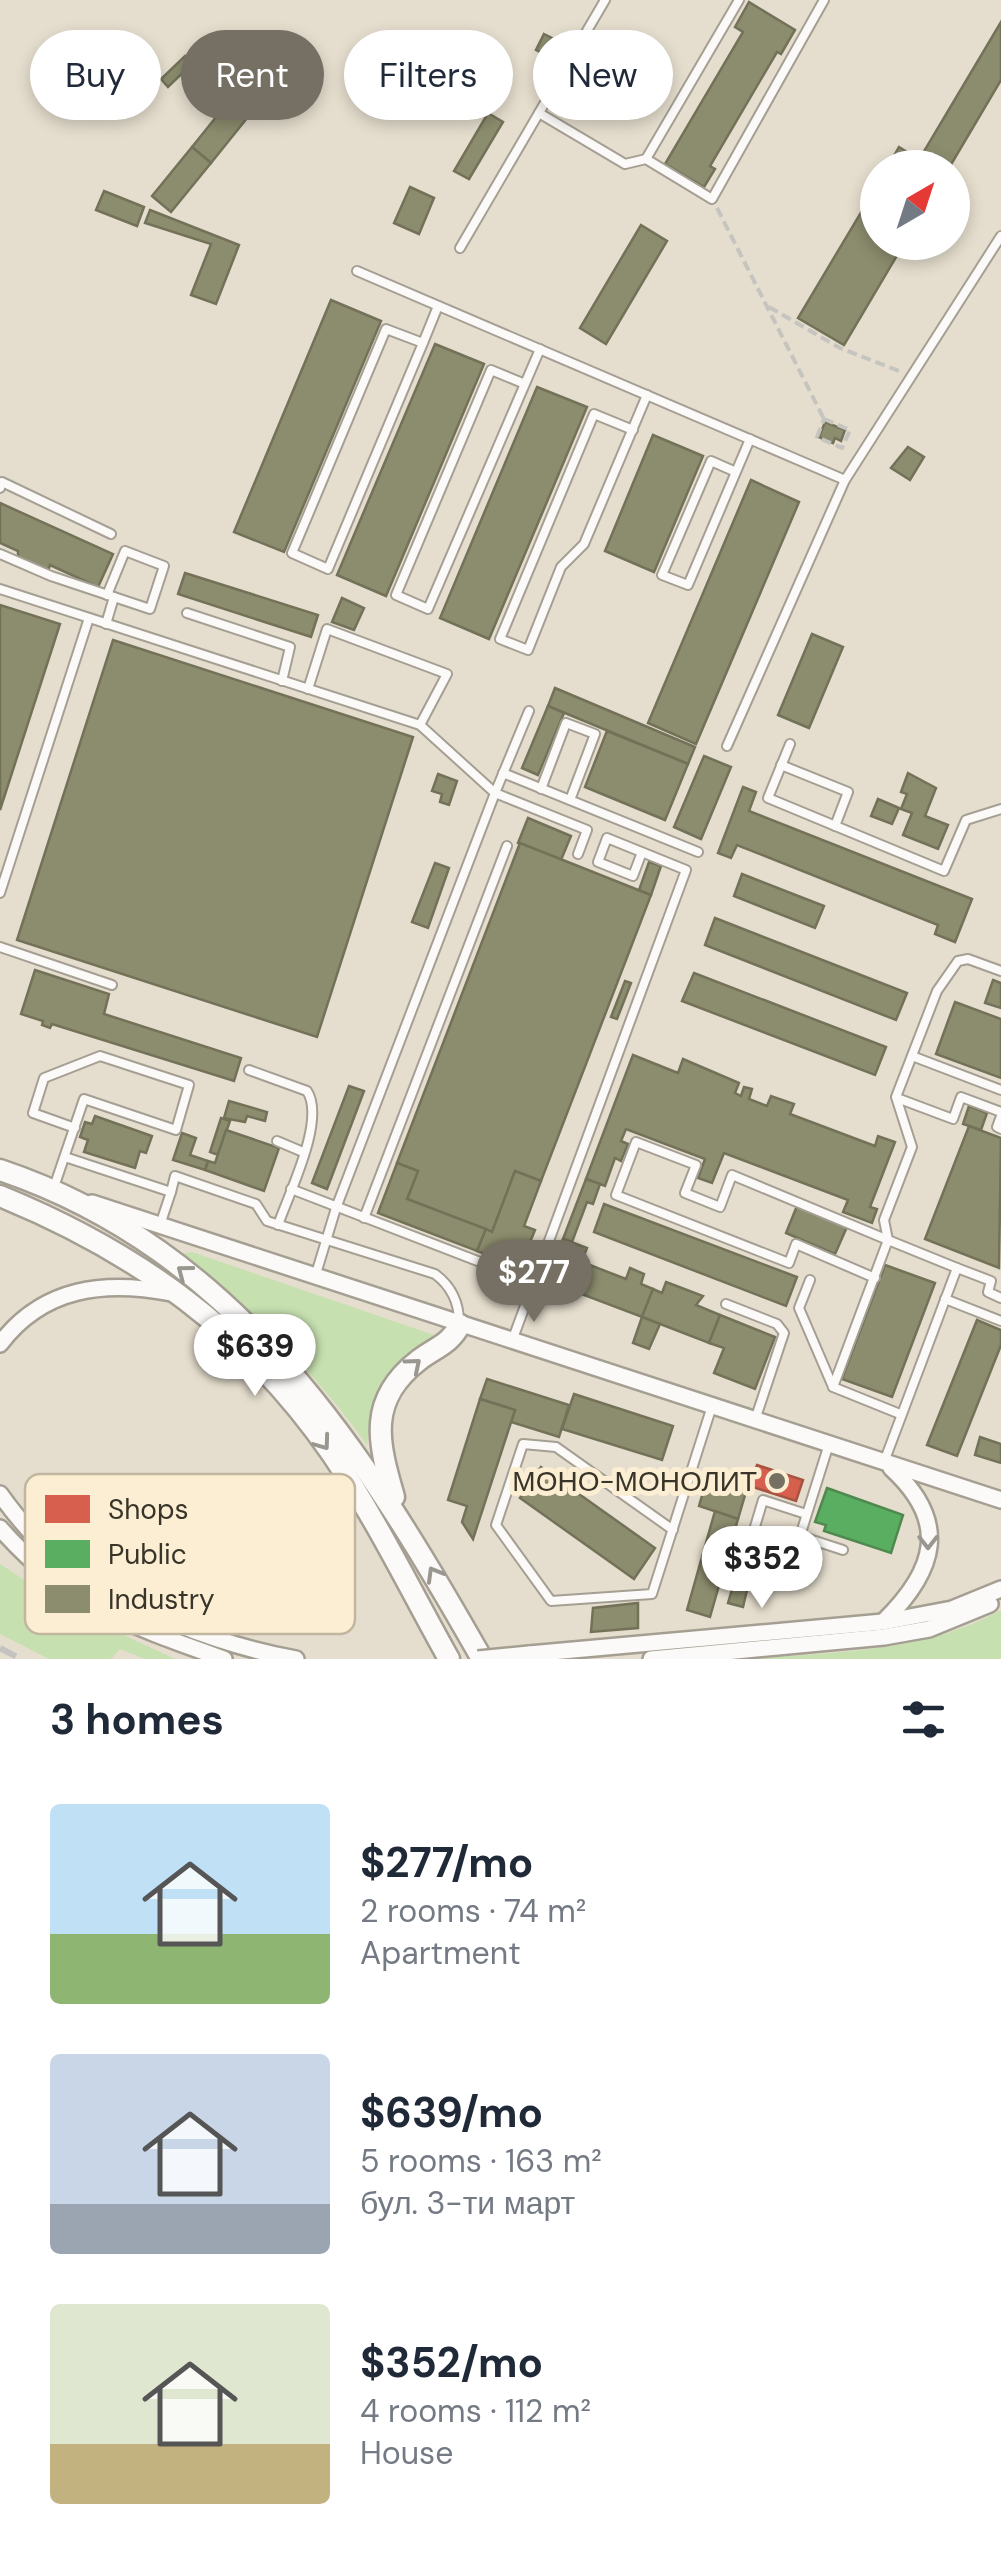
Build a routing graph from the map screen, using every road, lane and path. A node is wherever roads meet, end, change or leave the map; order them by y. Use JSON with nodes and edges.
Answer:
{"nodes":[{"id":1,"x":605,"y":0,"type":"edge"},
{"id":2,"x":739,"y":0,"type":"edge"},
{"id":3,"x":824,"y":0,"type":"edge"},
{"id":4,"x":587,"y":30,"type":"edge"},
{"id":5,"x":535,"y":120,"type":"edge"},
{"id":6,"x":551,"y":120,"type":"edge"},
{"id":7,"x":646,"y":159,"type":"junction"},
{"id":8,"x":712,"y":199,"type":"junction"},
{"id":9,"x":1001,"y":236,"type":"edge"},
{"id":10,"x":460,"y":248,"type":"dead end"},
{"id":11,"x":357,"y":271,"type":"dead end"},
{"id":12,"x":438,"y":306,"type":"junction"},
{"id":13,"x":769,"y":307,"type":"junction"},
{"id":14,"x":423,"y":343,"type":"junction"},
{"id":15,"x":540,"y":349,"type":"junction"},
{"id":16,"x":911,"y":376,"type":"junction"},
{"id":17,"x":525,"y":384,"type":"junction"},
{"id":18,"x":648,"y":395,"type":"junction"},
{"id":19,"x":824,"y":419,"type":"junction"},
{"id":20,"x":633,"y":430,"type":"junction"},
{"id":21,"x":750,"y":439,"type":"junction"},
{"id":22,"x":736,"y":472,"type":"junction"},
{"id":23,"x":845,"y":480,"type":"junction"},
{"id":24,"x":0,"y":488,"type":"edge"},
{"id":25,"x":111,"y":534,"type":"dead end"},
{"id":26,"x":1,"y":557,"type":"edge"},
{"id":27,"x":0,"y":590,"type":"edge"},
{"id":28,"x":110,"y":596,"type":"junction"},
{"id":29,"x":186,"y":613,"type":"dead end"},
{"id":30,"x":89,"y":618,"type":"junction"},
{"id":31,"x":106,"y":624,"type":"junction"},
{"id":32,"x":282,"y":681,"type":"junction"},
{"id":33,"x":308,"y":690,"type":"junction"},
{"id":34,"x":529,"y":712,"type":"dead end"},
{"id":35,"x":420,"y":726,"type":"junction"},
{"id":36,"x":790,"y":744,"type":"dead end"},
{"id":37,"x":727,"y":746,"type":"dead end"},
{"id":38,"x":781,"y":765,"type":"junction"},
{"id":39,"x":503,"y":774,"type":"junction"},
{"id":40,"x":541,"y":789,"type":"junction"},
{"id":41,"x":496,"y":792,"type":"junction"},
{"id":42,"x":570,"y":800,"type":"junction"},
{"id":43,"x":1001,"y":810,"type":"edge"},
{"id":44,"x":835,"y":826,"type":"junction"},
{"id":45,"x":507,"y":846,"type":"dead end"},
{"id":46,"x":642,"y":852,"type":"junction"},
{"id":47,"x":698,"y":852,"type":"dead end"},
{"id":48,"x":578,"y":854,"type":"dead end"},
{"id":49,"x":0,"y":893,"type":"edge"},
{"id":50,"x":0,"y":947,"type":"edge"},
{"id":51,"x":1001,"y":971,"type":"edge"},
{"id":52,"x":112,"y":984,"type":"dead end"},
{"id":53,"x":912,"y":1056,"type":"junction"},
{"id":54,"x":249,"y":1070,"type":"dead end"},
{"id":55,"x":1001,"y":1090,"type":"edge"},
{"id":56,"x":896,"y":1098,"type":"junction"},
{"id":57,"x":1001,"y":1114,"type":"edge"},
{"id":58,"x":74,"y":1128,"type":"junction"},
{"id":59,"x":1001,"y":1129,"type":"edge"},
{"id":60,"x":277,"y":1141,"type":"dead end"},
{"id":61,"x":303,"y":1152,"type":"junction"},
{"id":62,"x":65,"y":1158,"type":"junction"},
{"id":63,"x":0,"y":1170,"type":"edge"},
{"id":64,"x":291,"y":1189,"type":"junction"},
{"id":65,"x":53,"y":1190,"type":"junction"},
{"id":66,"x":170,"y":1192,"type":"junction"},
{"id":67,"x":0,"y":1196,"type":"edge"},
{"id":68,"x":336,"y":1208,"type":"junction"},
{"id":69,"x":364,"y":1218,"type":"junction"},
{"id":70,"x":278,"y":1225,"type":"junction"},
{"id":71,"x":160,"y":1226,"type":"junction"},
{"id":72,"x":888,"y":1240,"type":"junction"},
{"id":73,"x":325,"y":1242,"type":"junction"},
{"id":74,"x":957,"y":1268,"type":"junction"},
{"id":75,"x":314,"y":1277,"type":"junction"},
{"id":76,"x":874,"y":1278,"type":"junction"},
{"id":77,"x":810,"y":1280,"type":"dead end"},
{"id":78,"x":532,"y":1282,"type":"junction"},
{"id":79,"x":177,"y":1294,"type":"junction"},
{"id":80,"x":1001,"y":1298,"type":"edge"},
{"id":81,"x":945,"y":1300,"type":"junction"},
{"id":82,"x":726,"y":1304,"type":"dead end"},
{"id":83,"x":1001,"y":1321,"type":"edge"},
{"id":84,"x":460,"y":1325,"type":"junction"},
{"id":85,"x":512,"y":1342,"type":"junction"},
{"id":86,"x":0,"y":1344,"type":"edge"},
{"id":87,"x":833,"y":1387,"type":"junction"},
{"id":88,"x":712,"y":1406,"type":"junction"},
{"id":89,"x":900,"y":1414,"type":"junction"},
{"id":90,"x":755,"y":1420,"type":"junction"},
{"id":91,"x":828,"y":1444,"type":"junction"},
{"id":92,"x":884,"y":1462,"type":"junction"},
{"id":93,"x":344,"y":1474,"type":"edge"},
{"id":94,"x":355,"y":1490,"type":"edge"},
{"id":95,"x":0,"y":1494,"type":"edge"},
{"id":96,"x":1001,"y":1500,"type":"edge"},
{"id":97,"x":806,"y":1514,"type":"junction"},
{"id":98,"x":401,"y":1518,"type":"junction"},
{"id":99,"x":25,"y":1526,"type":"edge"},
{"id":100,"x":0,"y":1528,"type":"edge"},
{"id":101,"x":673,"y":1530,"type":"junction"},
{"id":102,"x":800,"y":1536,"type":"junction"},
{"id":103,"x":843,"y":1550,"type":"dead end"},
{"id":104,"x":25,"y":1553,"type":"edge"},
{"id":105,"x":1001,"y":1589,"type":"edge"},
{"id":106,"x":1001,"y":1598,"type":"edge"},
{"id":107,"x":883,"y":1622,"type":"junction"},
{"id":108,"x":155,"y":1634,"type":"edge"},
{"id":109,"x":212,"y":1634,"type":"edge"},
{"id":110,"x":224,"y":1659,"type":"edge"},
{"id":111,"x":296,"y":1659,"type":"edge"},
{"id":112,"x":450,"y":1659,"type":"edge"},
{"id":113,"x":480,"y":1659,"type":"edge"},
{"id":114,"x":651,"y":1659,"type":"edge"}],
"edges":[{"from":1,"to":4,"type":"lane"},
{"from":2,"to":7,"type":"lane"},
{"from":3,"to":8,"type":"lane"},
{"from":5,"to":10,"type":"lane"},
{"from":6,"to":7,"type":"lane"},
{"from":7,"to":8,"type":"lane"},
{"from":8,"to":13,"type":"path"},
{"from":9,"to":16,"type":"lane"},
{"from":11,"to":12,"type":"lane"},
{"from":12,"to":14,"type":"lane"},
{"from":12,"to":15,"type":"lane"},
{"from":13,"to":16,"type":"path"},
{"from":13,"to":19,"type":"path"},
{"from":14,"to":14,"type":"lane"},
{"from":15,"to":17,"type":"lane"},
{"from":15,"to":18,"type":"lane"},
{"from":16,"to":23,"type":"lane"},
{"from":17,"to":17,"type":"lane"},
{"from":18,"to":20,"type":"lane"},
{"from":18,"to":21,"type":"lane"},
{"from":19,"to":19,"type":"path"},
{"from":20,"to":20,"type":"lane"},
{"from":21,"to":22,"type":"lane"},
{"from":21,"to":23,"type":"lane"},
{"from":22,"to":22,"type":"lane"},
{"from":23,"to":37,"type":"lane"},
{"from":24,"to":25,"type":"lane"},
{"from":26,"to":28,"type":"lane"},
{"from":27,"to":30,"type":"lane"},
{"from":28,"to":28,"type":"lane"},
{"from":28,"to":31,"type":"lane"},
{"from":29,"to":32,"type":"lane"},
{"from":30,"to":31,"type":"lane"},
{"from":30,"to":49,"type":"lane"},
{"from":31,"to":32,"type":"lane"},
{"from":32,"to":33,"type":"lane"},
{"from":33,"to":35,"type":"lane"},
{"from":33,"to":35,"type":"lane"},
{"from":34,"to":39,"type":"lane"},
{"from":35,"to":41,"type":"lane"},
{"from":36,"to":38,"type":"lane"},
{"from":38,"to":44,"type":"lane"},
{"from":38,"to":44,"type":"lane"},
{"from":39,"to":40,"type":"lane"},
{"from":39,"to":41,"type":"lane"},
{"from":40,"to":42,"type":"lane"},
{"from":40,"to":42,"type":"lane"},
{"from":41,"to":48,"type":"lane"},
{"from":41,"to":68,"type":"lane"},
{"from":42,"to":47,"type":"lane"},
{"from":43,"to":44,"type":"lane"},
{"from":45,"to":69,"type":"lane"},
{"from":46,"to":46,"type":"lane"},
{"from":46,"to":78,"type":"lane"},
{"from":50,"to":52,"type":"lane"},
{"from":51,"to":53,"type":"lane"},
{"from":53,"to":55,"type":"lane"},
{"from":53,"to":56,"type":"lane"},
{"from":54,"to":61,"type":"lane"},
{"from":56,"to":57,"type":"lane"},
{"from":56,"to":72,"type":"lane"},
{"from":57,"to":59,"type":"lane"},
{"from":58,"to":58,"type":"lane"},
{"from":58,"to":62,"type":"lane"},
{"from":60,"to":61,"type":"lane"},
{"from":61,"to":64,"type":"lane"},
{"from":62,"to":65,"type":"lane"},
{"from":62,"to":66,"type":"lane"},
{"from":63,"to":65,"type":"main road"},
{"from":64,"to":68,"type":"lane"},
{"from":64,"to":70,"type":"lane"},
{"from":65,"to":71,"type":"street"},
{"from":98,"to":65,"type":"main road","one_way":true},
{"from":66,"to":70,"type":"lane"},
{"from":66,"to":71,"type":"lane"},
{"from":67,"to":79,"type":"main road"},
{"from":68,"to":69,"type":"lane"},
{"from":68,"to":73,"type":"lane"},
{"from":69,"to":78,"type":"lane"},
{"from":70,"to":73,"type":"lane"},
{"from":71,"to":75,"type":"street"},
{"from":72,"to":74,"type":"lane"},
{"from":72,"to":76,"type":"lane"},
{"from":72,"to":76,"type":"lane"},
{"from":73,"to":75,"type":"lane"},
{"from":73,"to":84,"type":"lane"},
{"from":74,"to":80,"type":"lane"},
{"from":74,"to":81,"type":"lane"},
{"from":75,"to":84,"type":"street"},
{"from":76,"to":87,"type":"lane"},
{"from":77,"to":87,"type":"lane"},
{"from":78,"to":85,"type":"lane"},
{"from":79,"to":86,"type":"street"},
{"from":79,"to":93,"type":"main road","one_way":true},
{"from":81,"to":83,"type":"lane"},
{"from":81,"to":89,"type":"lane"},
{"from":82,"to":90,"type":"lane"},
{"from":84,"to":85,"type":"street"},
{"from":98,"to":84,"type":"main road","one_way":true},
{"from":85,"to":88,"type":"street"},
{"from":87,"to":89,"type":"lane"},
{"from":88,"to":90,"type":"street"},
{"from":88,"to":101,"type":"lane"},
{"from":89,"to":92,"type":"lane"},
{"from":90,"to":91,"type":"street"},
{"from":91,"to":92,"type":"street"},
{"from":91,"to":97,"type":"lane"},
{"from":92,"to":96,"type":"street"},
{"from":92,"to":107,"type":"street","one_way":true},
{"from":94,"to":112,"type":"main road","one_way":true},
{"from":95,"to":99,"type":"street"},
{"from":97,"to":102,"type":"lane"},
{"from":97,"to":102,"type":"lane"},
{"from":113,"to":98,"type":"main road","one_way":true},
{"from":100,"to":104,"type":"street"},
{"from":101,"to":101,"type":"lane"},
{"from":102,"to":103,"type":"lane"},
{"from":105,"to":107,"type":"street"},
{"from":106,"to":114,"type":"street"},
{"from":107,"to":113,"type":"street","bridge":true},
{"from":108,"to":110,"type":"street"},
{"from":109,"to":111,"type":"street"}]}
